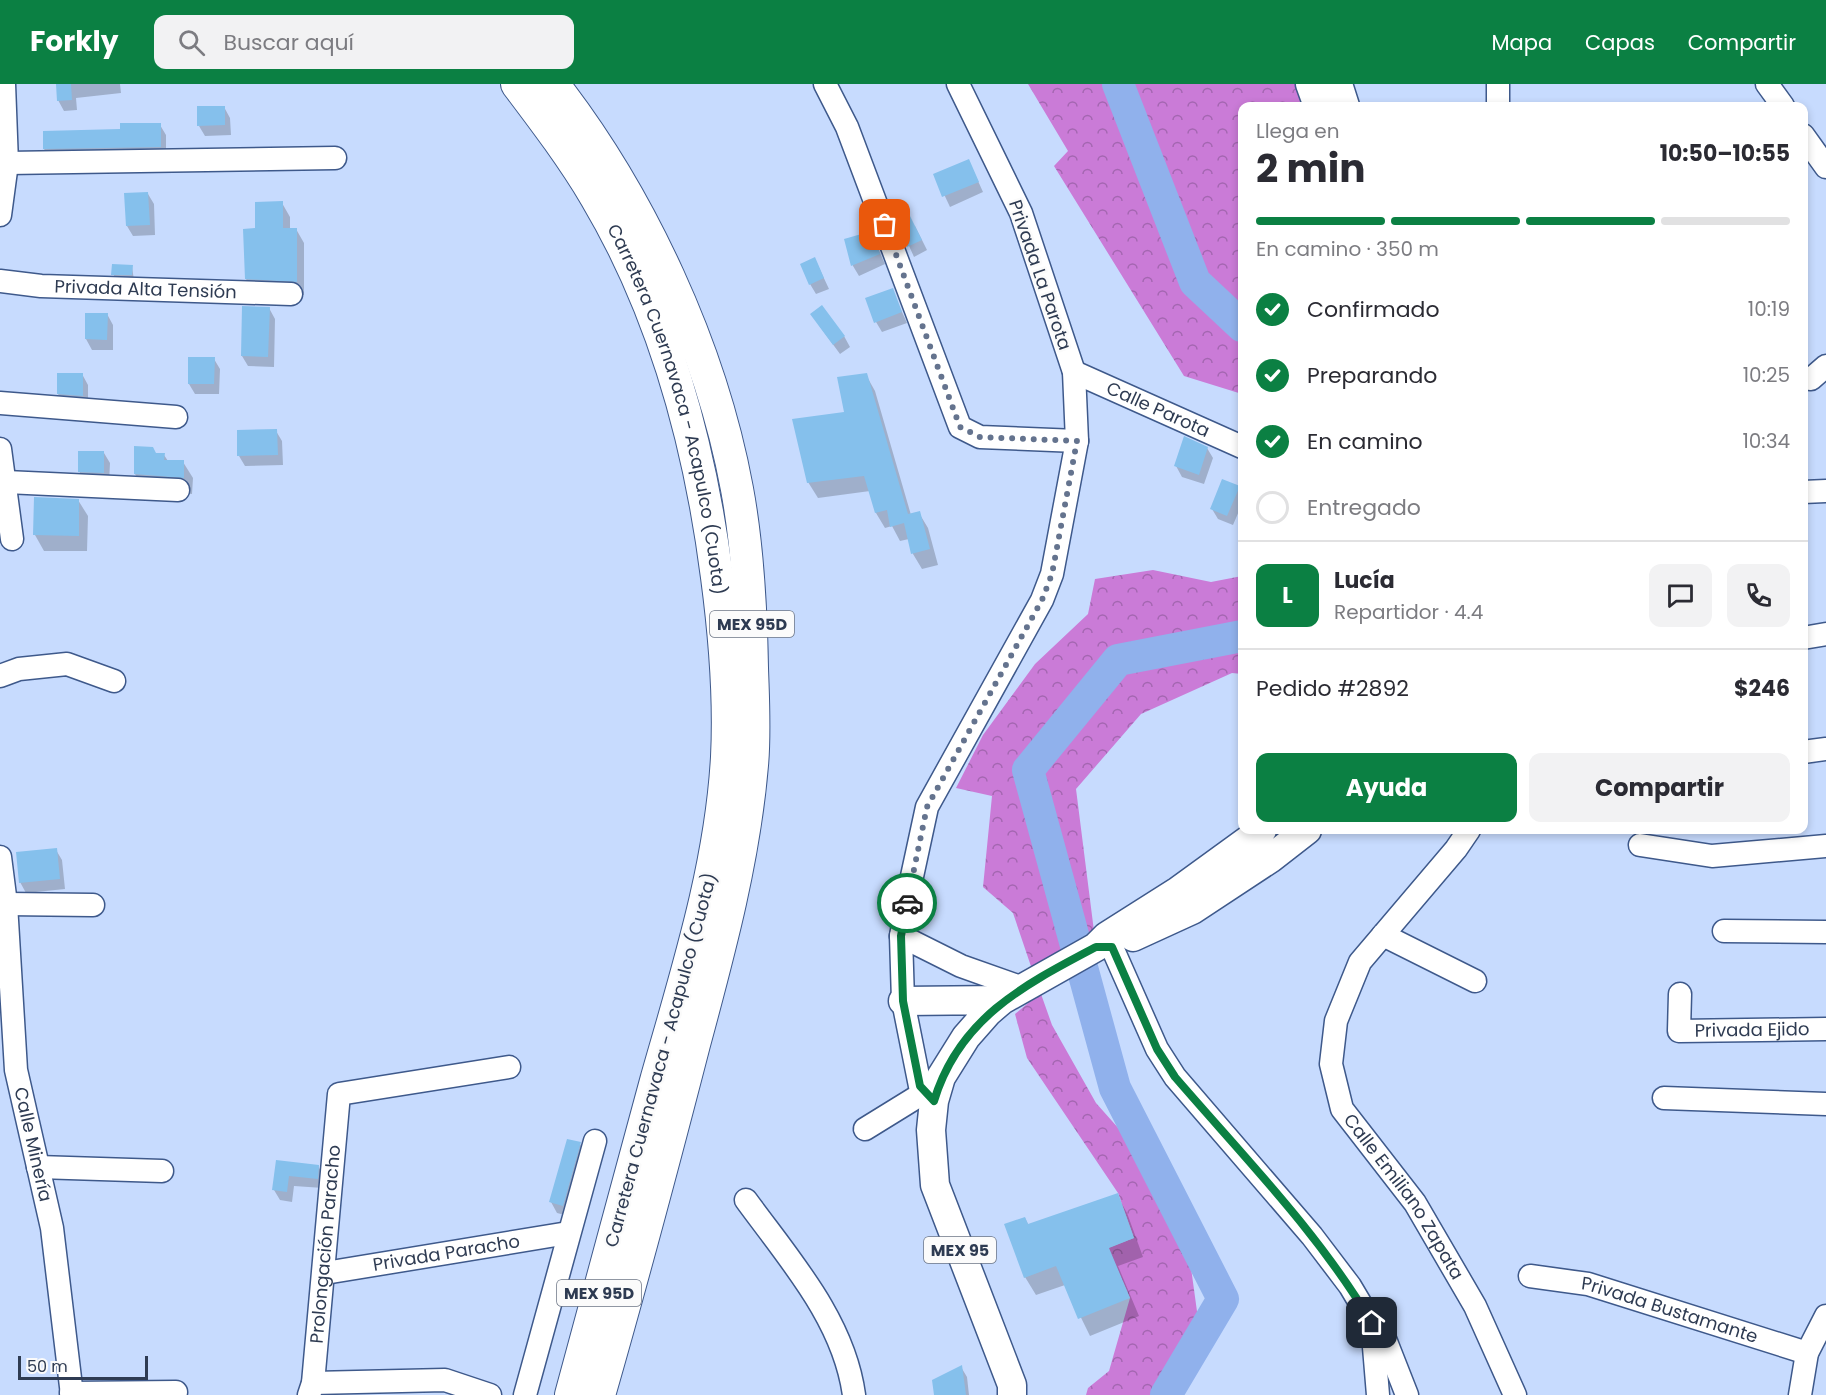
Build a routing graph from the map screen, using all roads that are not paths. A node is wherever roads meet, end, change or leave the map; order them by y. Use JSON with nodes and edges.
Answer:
{"nodes":[{"id":1,"x":4,"y":84,"type":"edge"},
{"id":2,"x":517,"y":84,"type":"edge"},
{"id":3,"x":553,"y":84,"type":"edge"},
{"id":4,"x":825,"y":84,"type":"edge"},
{"id":5,"x":958,"y":84,"type":"edge"},
{"id":6,"x":1310,"y":84,"type":"edge"},
{"id":7,"x":1338,"y":84,"type":"edge"},
{"id":8,"x":1498,"y":84,"type":"edge"},
{"id":9,"x":1767,"y":84,"type":"edge"},
{"id":10,"x":1317,"y":102,"type":"edge"},
{"id":11,"x":1344,"y":102,"type":"edge"},
{"id":12,"x":1498,"y":102,"type":"edge"},
{"id":13,"x":1780,"y":102,"type":"edge"},
{"id":14,"x":1808,"y":146,"type":"edge"},
{"id":15,"x":335,"y":158,"type":"dead end"},
{"id":16,"x":7,"y":163,"type":"junction"},
{"id":17,"x":1826,"y":167,"type":"edge"},
{"id":18,"x":0,"y":215,"type":"edge"},
{"id":19,"x":0,"y":281,"type":"edge"},
{"id":20,"x":291,"y":294,"type":"dead end"},
{"id":21,"x":1074,"y":372,"type":"junction"},
{"id":22,"x":0,"y":403,"type":"edge"},
{"id":23,"x":176,"y":417,"type":"dead end"},
{"id":24,"x":1077,"y":441,"type":"junction"},
{"id":25,"x":1238,"y":445,"type":"edge"},
{"id":26,"x":0,"y":449,"type":"edge"},
{"id":27,"x":6,"y":482,"type":"junction"},
{"id":28,"x":178,"y":490,"type":"dead end"},
{"id":29,"x":1826,"y":490,"type":"edge"},
{"id":30,"x":1808,"y":492,"type":"edge"},
{"id":31,"x":12,"y":539,"type":"dead end"},
{"id":32,"x":1826,"y":634,"type":"edge"},
{"id":33,"x":1808,"y":637,"type":"edge"},
{"id":34,"x":0,"y":676,"type":"edge"},
{"id":35,"x":114,"y":681,"type":"dead end"},
{"id":36,"x":1826,"y":749,"type":"edge"},
{"id":37,"x":1808,"y":751,"type":"edge"},
{"id":38,"x":1256,"y":834,"type":"edge"},
{"id":39,"x":1302,"y":834,"type":"edge"},
{"id":40,"x":1453,"y":839,"type":"edge"},
{"id":41,"x":1640,"y":845,"type":"dead end"},
{"id":42,"x":1826,"y":846,"type":"edge"},
{"id":43,"x":0,"y":857,"type":"edge"},
{"id":44,"x":6,"y":904,"type":"junction"},
{"id":45,"x":93,"y":904,"type":"dead end"},
{"id":46,"x":1724,"y":932,"type":"dead end"},
{"id":47,"x":1826,"y":932,"type":"edge"},
{"id":48,"x":1383,"y":935,"type":"junction"},
{"id":49,"x":901,"y":936,"type":"junction"},
{"id":50,"x":1100,"y":946,"type":"junction"},
{"id":51,"x":1475,"y":981,"type":"dead end"},
{"id":52,"x":1020,"y":990,"type":"junction"},
{"id":53,"x":1680,"y":994,"type":"dead end"},
{"id":54,"x":903,"y":1001,"type":"junction"},
{"id":55,"x":1826,"y":1029,"type":"edge"},
{"id":56,"x":509,"y":1067,"type":"dead end"},
{"id":57,"x":930,"y":1097,"type":"junction"},
{"id":58,"x":1664,"y":1098,"type":"dead end"},
{"id":59,"x":1826,"y":1104,"type":"edge"},
{"id":60,"x":865,"y":1129,"type":"dead end"},
{"id":61,"x":595,"y":1141,"type":"dead end"},
{"id":62,"x":38,"y":1167,"type":"junction"},
{"id":63,"x":162,"y":1171,"type":"dead end"},
{"id":64,"x":746,"y":1200,"type":"dead end"},
{"id":65,"x":568,"y":1233,"type":"junction"},
{"id":66,"x":325,"y":1274,"type":"junction"},
{"id":67,"x":1530,"y":1276,"type":"dead end"},
{"id":68,"x":1826,"y":1316,"type":"edge"},
{"id":69,"x":1372,"y":1323,"type":"junction"},
{"id":70,"x":1808,"y":1353,"type":"junction"},
{"id":71,"x":311,"y":1389,"type":"edge"},
{"id":72,"x":176,"y":1392,"type":"dead end"},
{"id":73,"x":72,"y":1394,"type":"edge"},
{"id":74,"x":490,"y":1395,"type":"edge"},
{"id":75,"x":525,"y":1395,"type":"edge"},
{"id":76,"x":571,"y":1395,"type":"edge"},
{"id":77,"x":599,"y":1395,"type":"edge"},
{"id":78,"x":854,"y":1395,"type":"edge"},
{"id":79,"x":1012,"y":1395,"type":"edge"},
{"id":80,"x":1378,"y":1395,"type":"edge"},
{"id":81,"x":1407,"y":1395,"type":"edge"},
{"id":82,"x":1515,"y":1395,"type":"edge"},
{"id":83,"x":1800,"y":1395,"type":"edge"}],
"edges":[{"from":1,"to":16,"type":"street"},
{"from":2,"to":76,"type":"highway","name":"Carretera Cuernavaca - Acapulco (Cuota)","number":"MEX 95D"},
{"from":3,"to":77,"type":"highway","name":"Carretera Cuernavaca - Acapulco (Cuota)","number":"MEX 95D"},
{"from":4,"to":24,"type":"street"},
{"from":5,"to":21,"type":"street","name":"Privada La Parota"},
{"from":6,"to":10,"type":"main road"},
{"from":7,"to":11,"type":"main road"},
{"from":8,"to":12,"type":"street"},
{"from":9,"to":13,"type":"street"},
{"from":14,"to":17,"type":"street"},
{"from":15,"to":16,"type":"street"},
{"from":16,"to":18,"type":"street"},
{"from":19,"to":20,"type":"street","name":"Privada Alta Tensión"},
{"from":21,"to":24,"type":"street","name":"Privada La Parota"},
{"from":21,"to":25,"type":"street","name":"Calle Parota"},
{"from":22,"to":23,"type":"street"},
{"from":24,"to":49,"type":"street","name":"Privada La Parota"},
{"from":26,"to":27,"type":"street"},
{"from":27,"to":28,"type":"street"},
{"from":27,"to":31,"type":"street"},
{"from":29,"to":30,"type":"street"},
{"from":32,"to":33,"type":"street"},
{"from":34,"to":35,"type":"street"},
{"from":36,"to":37,"type":"street"},
{"from":38,"to":50,"type":"main road","number":"MEX 95"},
{"from":39,"to":50,"type":"main road","number":"MEX 95"},
{"from":40,"to":48,"type":"street","name":"Calle Emiliano Zapata"},
{"from":41,"to":42,"type":"street"},
{"from":43,"to":44,"type":"street","name":"Calle Minería"},
{"from":44,"to":45,"type":"street"},
{"from":44,"to":62,"type":"street","name":"Calle Minería"},
{"from":46,"to":47,"type":"street"},
{"from":48,"to":51,"type":"street"},
{"from":48,"to":82,"type":"street","name":"Calle Emiliano Zapata"},
{"from":49,"to":52,"type":"street"},
{"from":49,"to":54,"type":"street","name":"Privada La Parota"},
{"from":50,"to":52,"type":"main road","number":"MEX 95"},
{"from":50,"to":69,"type":"street"},
{"from":52,"to":54,"type":"main road"},
{"from":52,"to":57,"type":"main road","number":"MEX 95"},
{"from":53,"to":55,"type":"street","name":"Privada Ejido"},
{"from":54,"to":57,"type":"street","name":"Privada La Parota"},
{"from":56,"to":66,"type":"street","name":"Prolongación Paracho"},
{"from":57,"to":60,"type":"street"},
{"from":57,"to":79,"type":"main road","number":"MEX 95"},
{"from":58,"to":59,"type":"street"},
{"from":61,"to":65,"type":"street"},
{"from":62,"to":63,"type":"street"},
{"from":62,"to":73,"type":"street","name":"Calle Minería"},
{"from":64,"to":78,"type":"street"},
{"from":65,"to":66,"type":"street","name":"Privada Paracho"},
{"from":65,"to":75,"type":"street"},
{"from":66,"to":71,"type":"street","name":"Prolongación Paracho"},
{"from":67,"to":70,"type":"street","name":"Privada Bustamante"},
{"from":68,"to":70,"type":"street"},
{"from":69,"to":80,"type":"street"},
{"from":69,"to":81,"type":"street"},
{"from":70,"to":83,"type":"street"},
{"from":71,"to":74,"type":"street"},
{"from":72,"to":73,"type":"street"}]}
